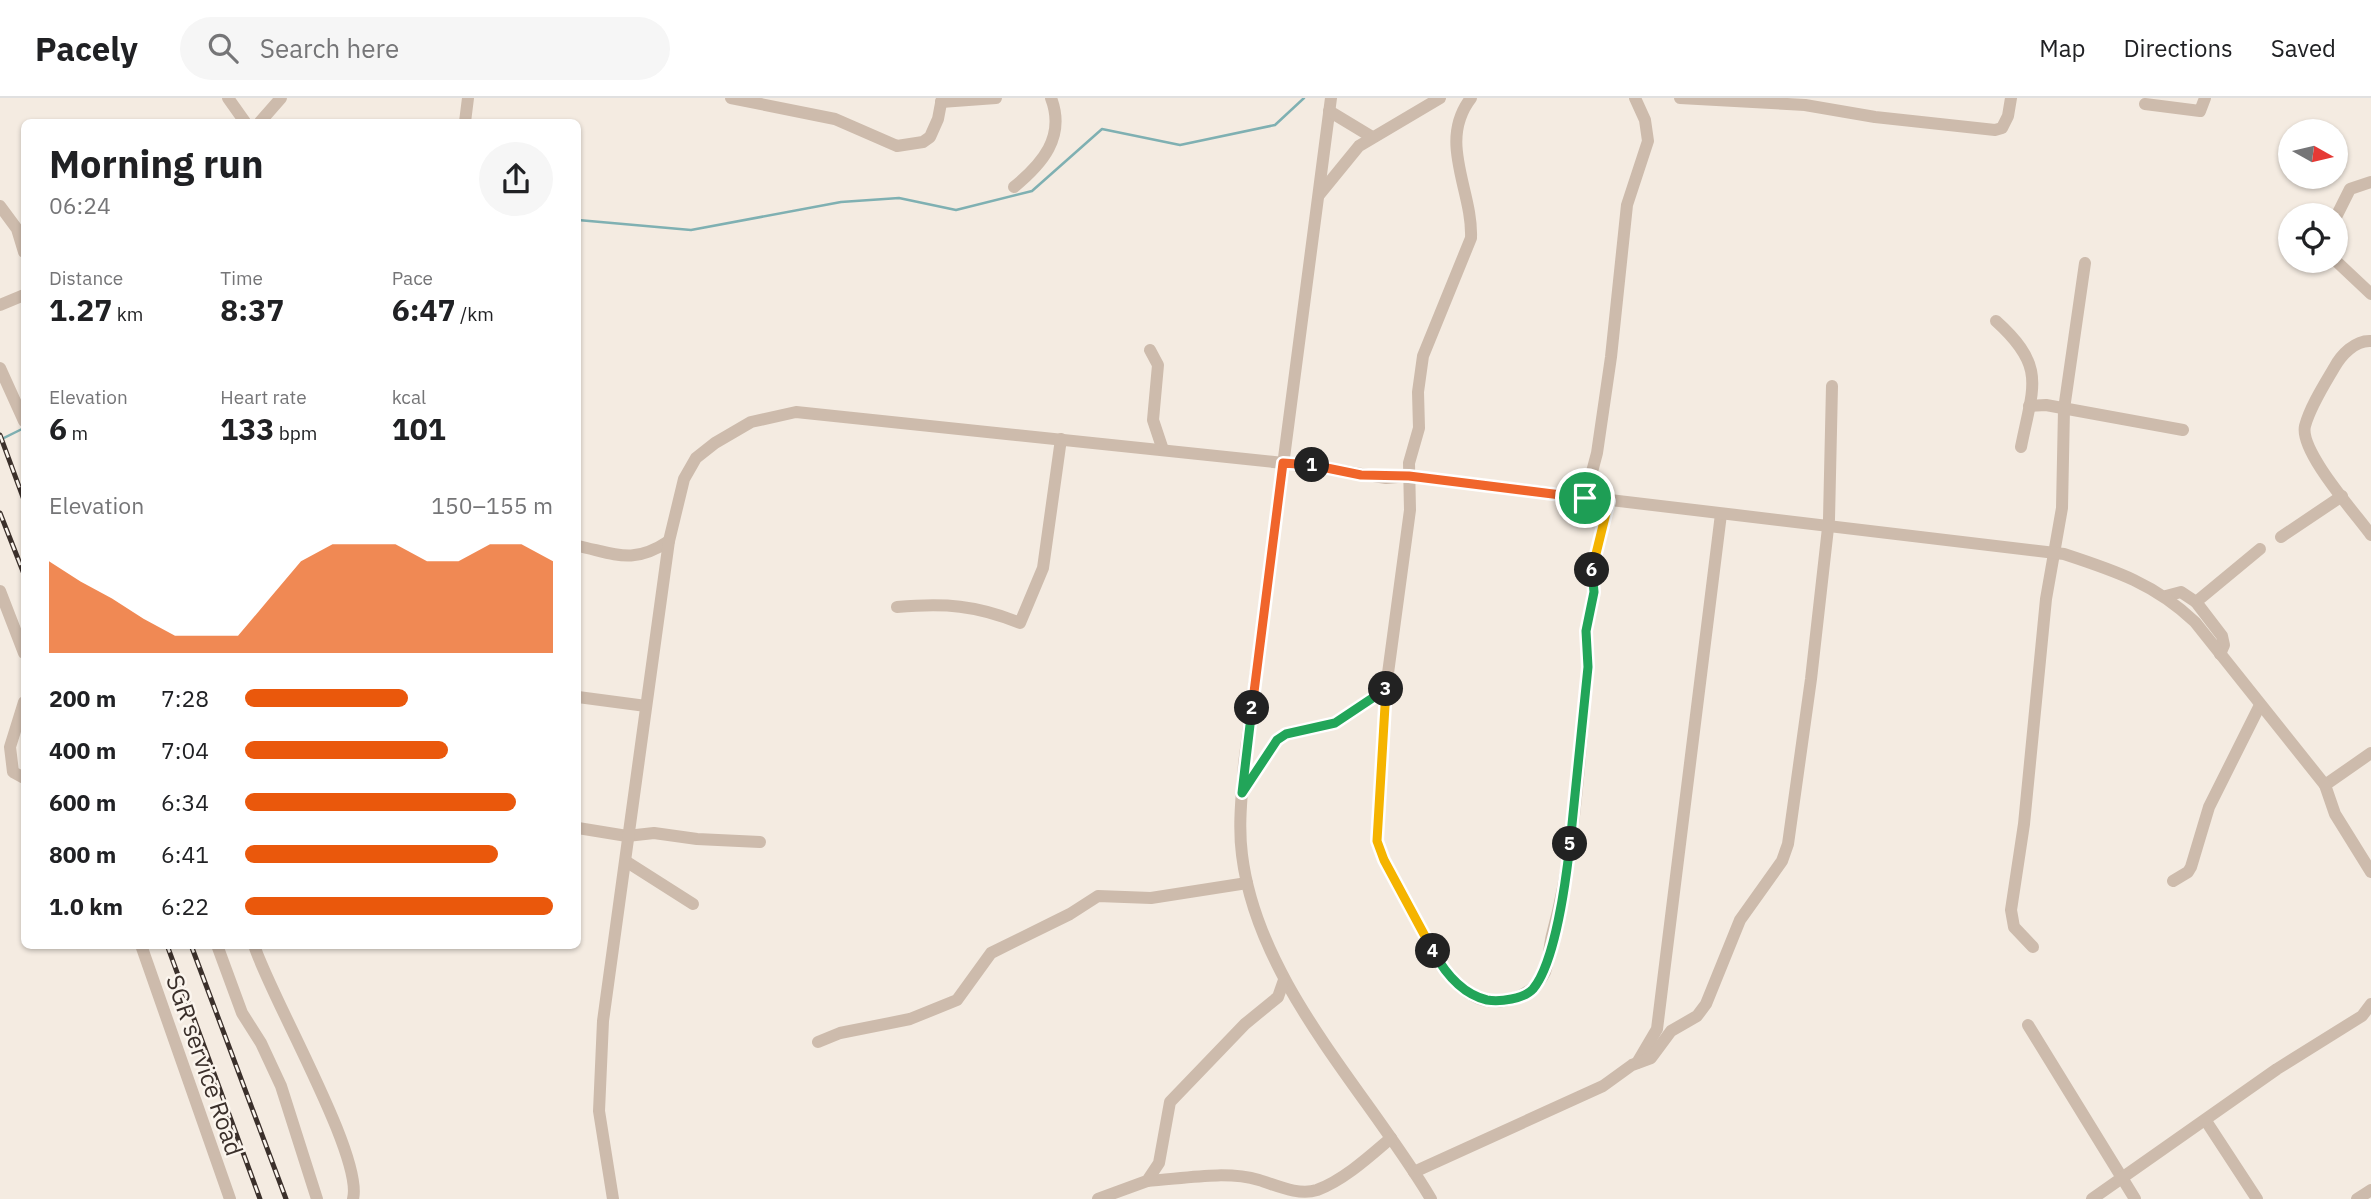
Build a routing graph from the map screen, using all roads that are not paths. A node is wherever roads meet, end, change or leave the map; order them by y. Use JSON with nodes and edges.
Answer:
{"nodes":[{"id":1,"x":228,"y":98,"type":"edge"},
{"id":2,"x":281,"y":98,"type":"edge"},
{"id":3,"x":468,"y":98,"type":"edge"},
{"id":4,"x":731,"y":98,"type":"edge"},
{"id":5,"x":996,"y":98,"type":"edge"},
{"id":6,"x":1051,"y":98,"type":"edge"},
{"id":7,"x":1440,"y":98,"type":"edge"},
{"id":8,"x":1471,"y":98,"type":"edge"},
{"id":9,"x":1635,"y":98,"type":"edge"},
{"id":10,"x":1680,"y":98,"type":"edge"},
{"id":11,"x":2011,"y":98,"type":"edge"},
{"id":12,"x":2205,"y":98,"type":"edge"},
{"id":13,"x":941,"y":100,"type":"edge"},
{"id":14,"x":1784,"y":101,"type":"edge"},
{"id":15,"x":1330,"y":104,"type":"edge"},
{"id":16,"x":2145,"y":104,"type":"dead end"},
{"id":17,"x":242,"y":119,"type":"edge"},
{"id":18,"x":264,"y":119,"type":"edge"},
{"id":19,"x":465,"y":119,"type":"edge"},
{"id":20,"x":1372,"y":137,"type":"junction"},
{"id":21,"x":2371,"y":182,"type":"edge"},
{"id":22,"x":1014,"y":187,"type":"dead end"},
{"id":23,"x":1318,"y":195,"type":"junction"},
{"id":24,"x":2343,"y":203,"type":"edge"},
{"id":25,"x":0,"y":206,"type":"edge"},
{"id":26,"x":21,"y":242,"type":"edge"},
{"id":27,"x":2085,"y":262,"type":"dead end"},
{"id":28,"x":2348,"y":268,"type":"edge"},
{"id":29,"x":2371,"y":292,"type":"edge"},
{"id":30,"x":21,"y":296,"type":"edge"},
{"id":31,"x":0,"y":304,"type":"edge"},
{"id":32,"x":1996,"y":321,"type":"dead end"},
{"id":33,"x":2371,"y":341,"type":"edge"},
{"id":34,"x":1150,"y":350,"type":"dead end"},
{"id":35,"x":0,"y":368,"type":"edge"},
{"id":36,"x":1832,"y":386,"type":"dead end"},
{"id":37,"x":2029,"y":406,"type":"junction"},
{"id":38,"x":2064,"y":409,"type":"junction"},
{"id":39,"x":21,"y":414,"type":"edge"},
{"id":40,"x":2183,"y":429,"type":"dead end"},
{"id":41,"x":1061,"y":439,"type":"junction"},
{"id":42,"x":2021,"y":447,"type":"dead end"},
{"id":43,"x":1163,"y":450,"type":"junction"},
{"id":44,"x":1283,"y":463,"type":"junction"},
{"id":45,"x":1409,"y":476,"type":"junction"},
{"id":46,"x":2342,"y":496,"type":"junction"},
{"id":47,"x":1585,"y":498,"type":"junction"},
{"id":48,"x":1609,"y":501,"type":"junction"},
{"id":49,"x":1721,"y":514,"type":"junction"},
{"id":50,"x":1828,"y":527,"type":"junction"},
{"id":51,"x":2371,"y":535,"type":"edge"},
{"id":52,"x":2281,"y":537,"type":"dead end"},
{"id":53,"x":669,"y":541,"type":"junction"},
{"id":54,"x":581,"y":546,"type":"edge"},
{"id":55,"x":2260,"y":549,"type":"dead end"},
{"id":56,"x":2054,"y":552,"type":"junction"},
{"id":57,"x":0,"y":591,"type":"edge"},
{"id":58,"x":2166,"y":596,"type":"junction"},
{"id":59,"x":2196,"y":602,"type":"junction"},
{"id":60,"x":897,"y":607,"type":"dead end"},
{"id":61,"x":21,"y":645,"type":"edge"},
{"id":62,"x":2220,"y":654,"type":"junction"},
{"id":63,"x":1387,"y":688,"type":"junction"},
{"id":64,"x":581,"y":697,"type":"edge"},
{"id":65,"x":2260,"y":705,"type":"junction"},
{"id":66,"x":646,"y":706,"type":"junction"},
{"id":67,"x":21,"y":712,"type":"edge"},
{"id":68,"x":2371,"y":754,"type":"edge"},
{"id":69,"x":12,"y":774,"type":"edge"},
{"id":70,"x":2325,"y":785,"type":"junction"},
{"id":71,"x":1242,"y":793,"type":"junction"},
{"id":72,"x":581,"y":828,"type":"edge"},
{"id":73,"x":627,"y":836,"type":"junction"},
{"id":74,"x":760,"y":842,"type":"dead end"},
{"id":75,"x":627,"y":862,"type":"junction"},
{"id":76,"x":2371,"y":872,"type":"edge"},
{"id":77,"x":2173,"y":881,"type":"dead end"},
{"id":78,"x":1247,"y":883,"type":"junction"},
{"id":79,"x":693,"y":904,"type":"dead end"},
{"id":80,"x":2033,"y":947,"type":"dead end"},
{"id":81,"x":142,"y":949,"type":"edge"},
{"id":82,"x":219,"y":949,"type":"edge"},
{"id":83,"x":256,"y":949,"type":"edge"},
{"id":84,"x":1284,"y":980,"type":"junction"},
{"id":85,"x":2371,"y":1004,"type":"edge"},
{"id":86,"x":2362,"y":1016,"type":"junction"},
{"id":87,"x":2028,"y":1024,"type":"dead end"},
{"id":88,"x":2371,"y":1027,"type":"edge"},
{"id":89,"x":818,"y":1042,"type":"dead end"},
{"id":90,"x":1637,"y":1063,"type":"junction"},
{"id":91,"x":2206,"y":1121,"type":"junction"},
{"id":92,"x":1391,"y":1138,"type":"junction"},
{"id":93,"x":1414,"y":1172,"type":"junction"},
{"id":94,"x":2122,"y":1179,"type":"junction"},
{"id":95,"x":1147,"y":1181,"type":"junction"},
{"id":96,"x":2371,"y":1190,"type":"edge"},
{"id":97,"x":230,"y":1199,"type":"edge"},
{"id":98,"x":317,"y":1199,"type":"edge"},
{"id":99,"x":353,"y":1199,"type":"edge"},
{"id":100,"x":613,"y":1199,"type":"edge"},
{"id":101,"x":1098,"y":1199,"type":"edge"},
{"id":102,"x":1431,"y":1199,"type":"edge"},
{"id":103,"x":2092,"y":1199,"type":"edge"},
{"id":104,"x":2135,"y":1199,"type":"edge"},
{"id":105,"x":2257,"y":1199,"type":"edge"},
{"id":106,"x":2357,"y":1199,"type":"edge"}],
"edges":[{"from":1,"to":17,"type":"street"},
{"from":2,"to":18,"type":"street"},
{"from":3,"to":19,"type":"street"},
{"from":4,"to":13,"type":"street"},
{"from":5,"to":13,"type":"street"},
{"from":6,"to":22,"type":"street"},
{"from":7,"to":20,"type":"street"},
{"from":8,"to":45,"type":"street"},
{"from":9,"to":47,"type":"street"},
{"from":10,"to":14,"type":"street"},
{"from":11,"to":14,"type":"street"},
{"from":12,"to":16,"type":"street"},
{"from":15,"to":20,"type":"street"},
{"from":15,"to":23,"type":"street"},
{"from":20,"to":23,"type":"street"},
{"from":21,"to":24,"type":"street"},
{"from":23,"to":44,"type":"street"},
{"from":25,"to":26,"type":"street"},
{"from":27,"to":38,"type":"street"},
{"from":28,"to":29,"type":"street"},
{"from":30,"to":31,"type":"street"},
{"from":32,"to":37,"type":"street"},
{"from":33,"to":46,"type":"street"},
{"from":34,"to":43,"type":"street"},
{"from":35,"to":39,"type":"street"},
{"from":36,"to":50,"type":"street"},
{"from":37,"to":38,"type":"street"},
{"from":37,"to":42,"type":"street"},
{"from":38,"to":40,"type":"street"},
{"from":38,"to":56,"type":"street"},
{"from":41,"to":43,"type":"street"},
{"from":41,"to":53,"type":"street"},
{"from":41,"to":60,"type":"street"},
{"from":43,"to":44,"type":"street"},
{"from":44,"to":45,"type":"street"},
{"from":44,"to":71,"type":"street"},
{"from":45,"to":47,"type":"street"},
{"from":45,"to":63,"type":"street"},
{"from":46,"to":51,"type":"street"},
{"from":46,"to":52,"type":"street"},
{"from":47,"to":48,"type":"street"},
{"from":48,"to":49,"type":"street"},
{"from":48,"to":63,"type":"street"},
{"from":49,"to":50,"type":"street"},
{"from":49,"to":90,"type":"street"},
{"from":50,"to":56,"type":"street"},
{"from":50,"to":90,"type":"street"},
{"from":53,"to":54,"type":"street"},
{"from":53,"to":66,"type":"street"},
{"from":55,"to":59,"type":"street"},
{"from":56,"to":58,"type":"street"},
{"from":56,"to":80,"type":"street"},
{"from":57,"to":61,"type":"street"},
{"from":58,"to":59,"type":"street"},
{"from":58,"to":62,"type":"street"},
{"from":59,"to":62,"type":"street"},
{"from":62,"to":65,"type":"street"},
{"from":63,"to":71,"type":"street"},
{"from":64,"to":66,"type":"street"},
{"from":65,"to":70,"type":"street"},
{"from":65,"to":77,"type":"street"},
{"from":66,"to":73,"type":"street"},
{"from":67,"to":69,"type":"street"},
{"from":68,"to":70,"type":"street"},
{"from":70,"to":76,"type":"street"},
{"from":71,"to":78,"type":"street"},
{"from":72,"to":73,"type":"street"},
{"from":73,"to":74,"type":"street"},
{"from":73,"to":75,"type":"street"},
{"from":75,"to":79,"type":"street"},
{"from":75,"to":100,"type":"street"},
{"from":78,"to":84,"type":"street"},
{"from":78,"to":89,"type":"street"},
{"from":81,"to":97,"type":"street","name":"SGR service Road"},
{"from":82,"to":98,"type":"street"},
{"from":83,"to":99,"type":"street"},
{"from":84,"to":92,"type":"street"},
{"from":84,"to":95,"type":"street"},
{"from":85,"to":86,"type":"street"},
{"from":86,"to":88,"type":"street"},
{"from":86,"to":91,"type":"street"},
{"from":87,"to":94,"type":"street"},
{"from":90,"to":93,"type":"street"},
{"from":91,"to":94,"type":"street"},
{"from":91,"to":105,"type":"street"},
{"from":92,"to":93,"type":"street"},
{"from":92,"to":95,"type":"street"},
{"from":93,"to":102,"type":"street"},
{"from":94,"to":103,"type":"street"},
{"from":94,"to":104,"type":"street"},
{"from":95,"to":101,"type":"street"},
{"from":96,"to":106,"type":"street"}]}
